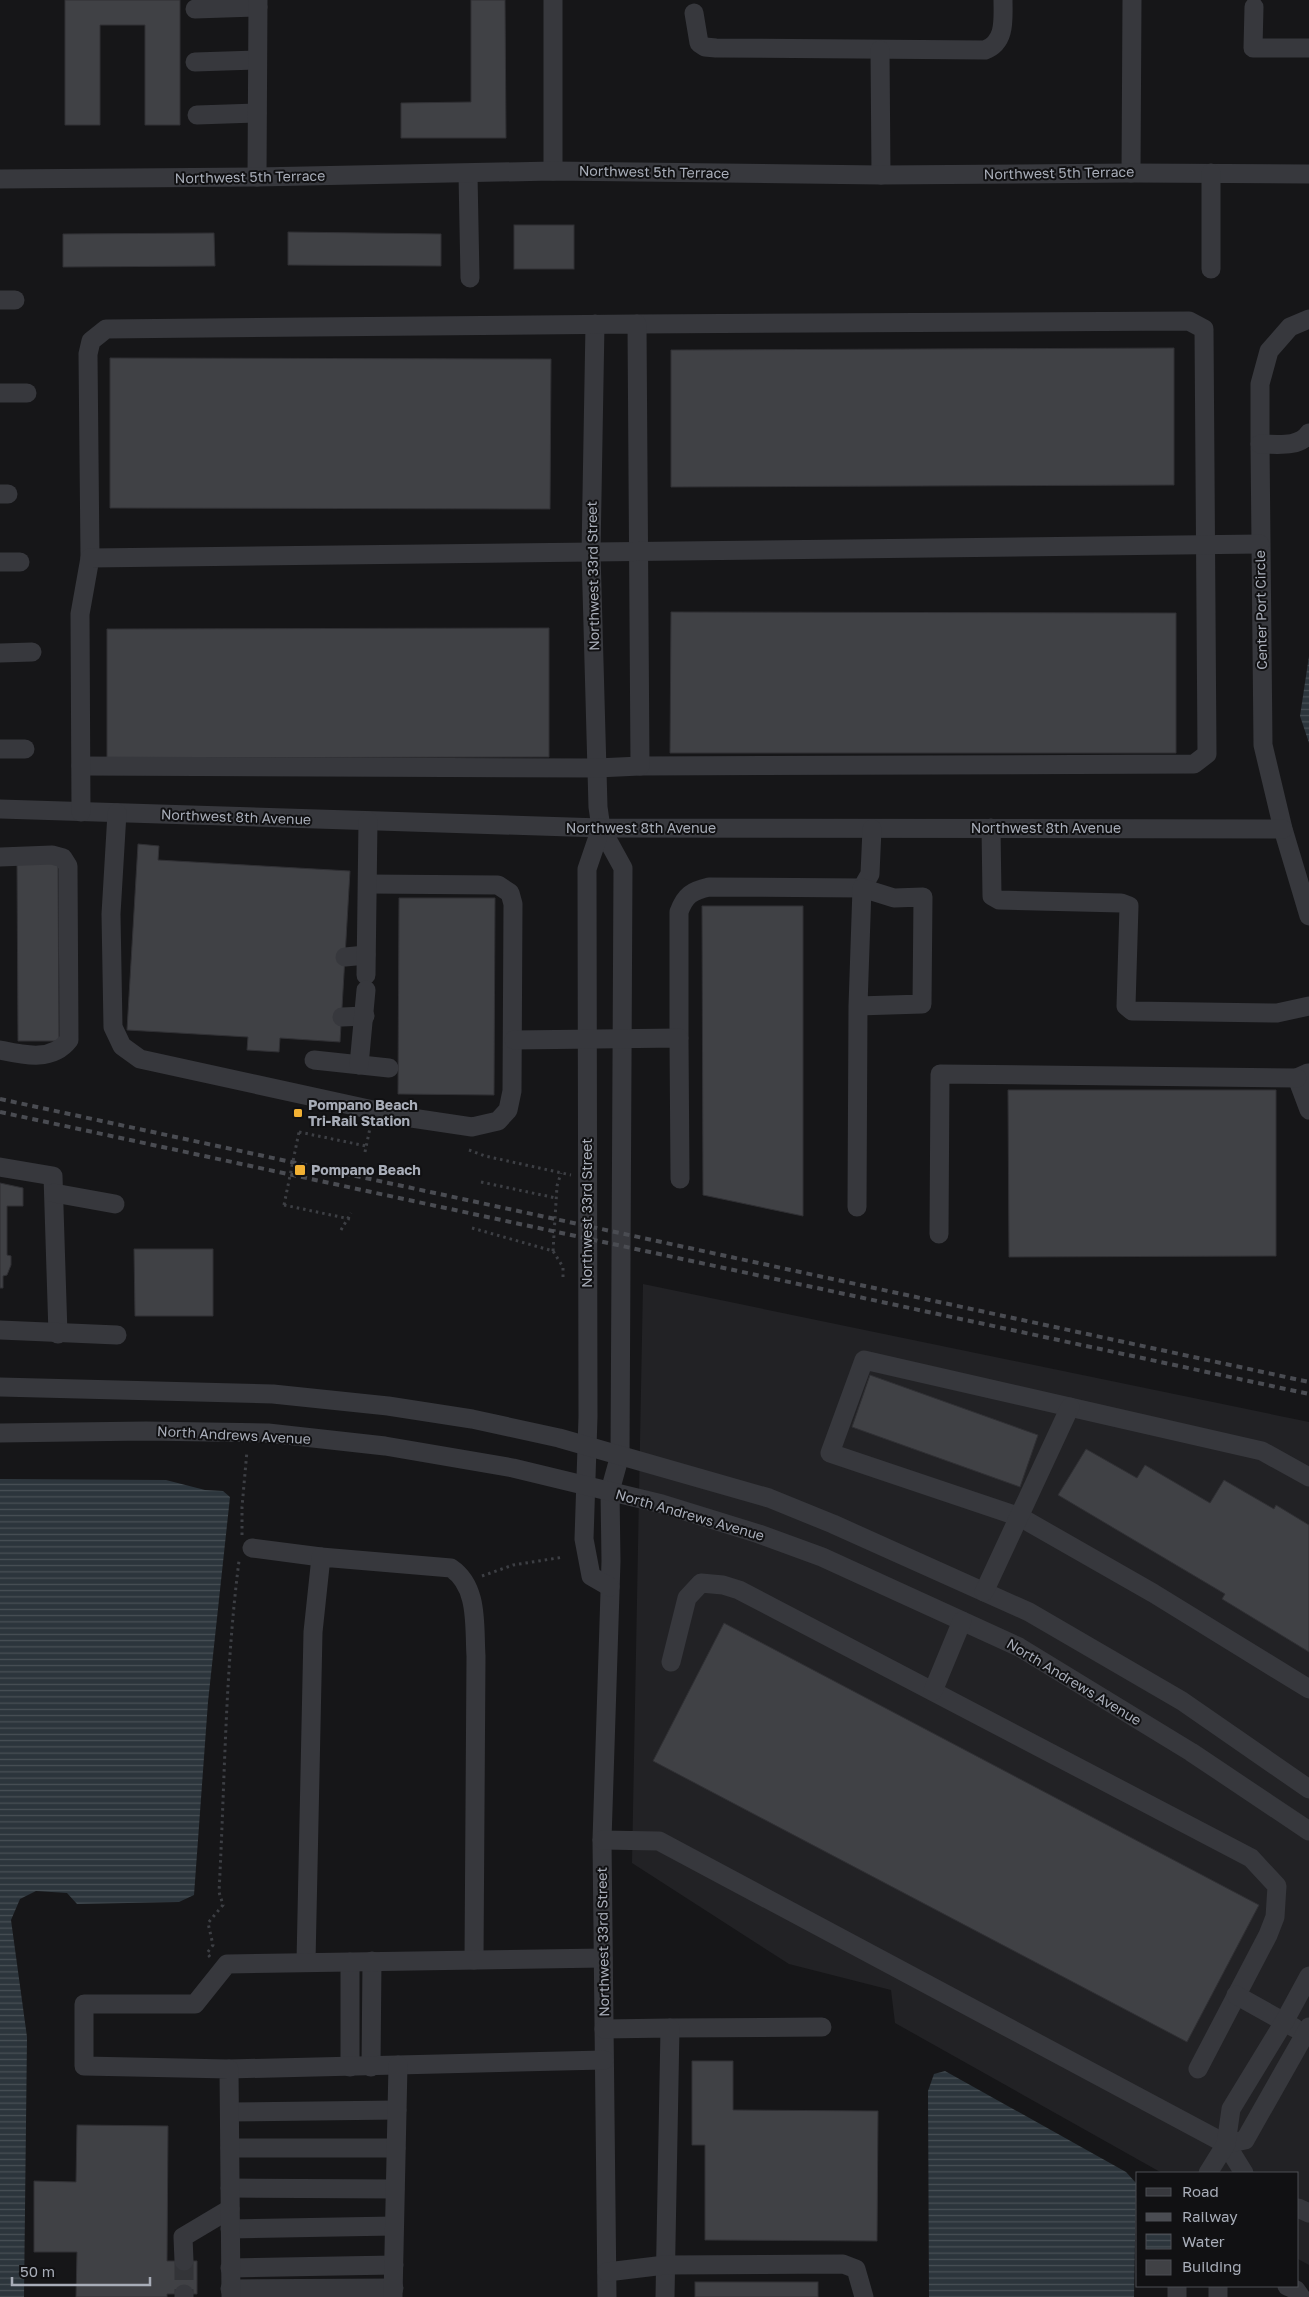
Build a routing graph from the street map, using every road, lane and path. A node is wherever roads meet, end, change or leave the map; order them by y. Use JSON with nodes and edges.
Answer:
{"nodes":[{"id":1,"x":553,"y":0,"type":"edge"},
{"id":2,"x":1003,"y":0,"type":"edge"},
{"id":3,"x":1132,"y":0,"type":"edge"},
{"id":4,"x":258,"y":4,"type":"edge"},
{"id":5,"x":1254,"y":7,"type":"dead end"},
{"id":6,"x":195,"y":9,"type":"dead end"},
{"id":7,"x":694,"y":13,"type":"dead end"},
{"id":8,"x":1309,"y":48,"type":"edge"},
{"id":9,"x":880,"y":50,"type":"junction"},
{"id":10,"x":257,"y":60,"type":"junction"},
{"id":11,"x":195,"y":62,"type":"dead end"},
{"id":12,"x":257,"y":113,"type":"junction"},
{"id":13,"x":197,"y":115,"type":"dead end"},
{"id":14,"x":553,"y":171,"type":"junction"},
{"id":15,"x":1131,"y":173,"type":"junction"},
{"id":16,"x":1211,"y":173,"type":"junction"},
{"id":17,"x":468,"y":174,"type":"junction"},
{"id":18,"x":1309,"y":174,"type":"edge"},
{"id":19,"x":881,"y":175,"type":"junction"},
{"id":20,"x":257,"y":178,"type":"junction"},
{"id":21,"x":0,"y":179,"type":"edge"},
{"id":22,"x":1211,"y":269,"type":"dead end"},
{"id":23,"x":470,"y":278,"type":"dead end"},
{"id":24,"x":1308,"y":323,"type":"edge"},
{"id":25,"x":594,"y":324,"type":"junction"},
{"id":26,"x":637,"y":324,"type":"junction"},
{"id":27,"x":0,"y":393,"type":"edge"},
{"id":28,"x":27,"y":393,"type":"dead end"},
{"id":29,"x":1309,"y":433,"type":"edge"},
{"id":30,"x":1260,"y":444,"type":"junction"},
{"id":31,"x":1260,"y":544,"type":"junction"},
{"id":32,"x":1205,"y":545,"type":"junction"},
{"id":33,"x":638,"y":552,"type":"junction"},
{"id":34,"x":592,"y":553,"type":"junction"},
{"id":35,"x":90,"y":558,"type":"junction"},
{"id":36,"x":0,"y":562,"type":"edge"},
{"id":37,"x":20,"y":562,"type":"dead end"},
{"id":38,"x":32,"y":652,"type":"dead end"},
{"id":39,"x":0,"y":653,"type":"edge"},
{"id":40,"x":0,"y":749,"type":"edge"},
{"id":41,"x":25,"y":749,"type":"dead end"},
{"id":42,"x":81,"y":766,"type":"junction"},
{"id":43,"x":640,"y":766,"type":"junction"},
{"id":44,"x":597,"y":768,"type":"junction"},
{"id":45,"x":0,"y":809,"type":"edge"},
{"id":46,"x":81,"y":812,"type":"junction"},
{"id":47,"x":117,"y":813,"type":"junction"},
{"id":48,"x":368,"y":821,"type":"junction"},
{"id":49,"x":601,"y":828,"type":"junction"},
{"id":50,"x":872,"y":828,"type":"junction"},
{"id":51,"x":991,"y":828,"type":"junction"},
{"id":52,"x":1283,"y":828,"type":"junction"},
{"id":53,"x":0,"y":857,"type":"edge"},
{"id":54,"x":368,"y":884,"type":"junction"},
{"id":55,"x":862,"y":888,"type":"junction"},
{"id":56,"x":1309,"y":916,"type":"edge"},
{"id":57,"x":366,"y":955,"type":"junction"},
{"id":58,"x":345,"y":957,"type":"dead end"},
{"id":59,"x":858,"y":1006,"type":"junction"},
{"id":60,"x":1309,"y":1006,"type":"edge"},
{"id":61,"x":365,"y":1016,"type":"junction"},
{"id":62,"x":342,"y":1017,"type":"dead end"},
{"id":63,"x":622,"y":1038,"type":"junction"},
{"id":64,"x":679,"y":1038,"type":"junction"},
{"id":65,"x":588,"y":1039,"type":"junction"},
{"id":66,"x":514,"y":1040,"type":"junction"},
{"id":67,"x":0,"y":1050,"type":"edge"},
{"id":68,"x":314,"y":1060,"type":"dead end"},
{"id":69,"x":359,"y":1065,"type":"junction"},
{"id":70,"x":389,"y":1068,"type":"dead end"},
{"id":71,"x":1303,"y":1075,"type":"edge"},
{"id":72,"x":1309,"y":1110,"type":"edge"},
{"id":73,"x":370,"y":1128,"type":"dead end"},
{"id":74,"x":366,"y":1146,"type":"junction"},
{"id":75,"x":469,"y":1150,"type":"dead end"},
{"id":76,"x":364,"y":1152,"type":"dead end"},
{"id":77,"x":0,"y":1167,"type":"edge"},
{"id":78,"x":561,"y":1173,"type":"junction"},
{"id":79,"x":571,"y":1175,"type":"dead end"},
{"id":80,"x":680,"y":1179,"type":"dead end"},
{"id":81,"x":481,"y":1182,"type":"dead end"},
{"id":82,"x":54,"y":1193,"type":"junction"},
{"id":83,"x":556,"y":1198,"type":"junction"},
{"id":84,"x":115,"y":1204,"type":"dead end"},
{"id":85,"x":857,"y":1207,"type":"dead end"},
{"id":86,"x":351,"y":1213,"type":"dead end"},
{"id":87,"x":350,"y":1218,"type":"junction"},
{"id":88,"x":472,"y":1228,"type":"dead end"},
{"id":89,"x":341,"y":1230,"type":"dead end"},
{"id":90,"x":939,"y":1234,"type":"dead end"},
{"id":91,"x":553,"y":1251,"type":"junction"},
{"id":92,"x":563,"y":1278,"type":"dead end"},
{"id":93,"x":0,"y":1330,"type":"edge"},
{"id":94,"x":58,"y":1334,"type":"junction"},
{"id":95,"x":117,"y":1335,"type":"dead end"},
{"id":96,"x":0,"y":1387,"type":"edge"},
{"id":97,"x":1070,"y":1407,"type":"junction"},
{"id":98,"x":0,"y":1433,"type":"edge"},
{"id":99,"x":588,"y":1446,"type":"junction"},
{"id":100,"x":247,"y":1449,"type":"dead end"},
{"id":101,"x":620,"y":1455,"type":"junction"},
{"id":102,"x":1309,"y":1477,"type":"edge"},
{"id":103,"x":585,"y":1485,"type":"junction"},
{"id":104,"x":610,"y":1492,"type":"junction"},
{"id":105,"x":1020,"y":1517,"type":"junction"},
{"id":106,"x":243,"y":1543,"type":"junction"},
{"id":107,"x":322,"y":1557,"type":"junction"},
{"id":108,"x":564,"y":1557,"type":"dead end"},
{"id":109,"x":477,"y":1578,"type":"dead end"},
{"id":110,"x":610,"y":1587,"type":"junction"},
{"id":111,"x":984,"y":1592,"type":"junction"},
{"id":112,"x":962,"y":1621,"type":"junction"},
{"id":113,"x":671,"y":1662,"type":"dead end"},
{"id":114,"x":1309,"y":1689,"type":"edge"},
{"id":115,"x":933,"y":1692,"type":"junction"},
{"id":116,"x":1309,"y":1789,"type":"edge"},
{"id":117,"x":1309,"y":1831,"type":"edge"},
{"id":118,"x":602,"y":1840,"type":"junction"},
{"id":119,"x":603,"y":1958,"type":"junction"},
{"id":120,"x":474,"y":1960,"type":"junction"},
{"id":121,"x":372,"y":1961,"type":"junction"},
{"id":122,"x":306,"y":1962,"type":"junction"},
{"id":123,"x":350,"y":1962,"type":"junction"},
{"id":124,"x":215,"y":1963,"type":"dead end"},
{"id":125,"x":1309,"y":1976,"type":"edge"},
{"id":126,"x":1236,"y":1995,"type":"junction"},
{"id":127,"x":1284,"y":2022,"type":"junction"},
{"id":128,"x":822,"y":2027,"type":"dead end"},
{"id":129,"x":670,"y":2028,"type":"junction"},
{"id":130,"x":604,"y":2029,"type":"junction"},
{"id":131,"x":1308,"y":2033,"type":"edge"},
{"id":132,"x":604,"y":2060,"type":"junction"},
{"id":133,"x":398,"y":2065,"type":"junction"},
{"id":134,"x":372,"y":2066,"type":"junction"},
{"id":135,"x":350,"y":2067,"type":"junction"},
{"id":136,"x":1198,"y":2068,"type":"dead end"},
{"id":137,"x":230,"y":2069,"type":"junction"},
{"id":138,"x":397,"y":2110,"type":"junction"},
{"id":139,"x":230,"y":2112,"type":"junction"},
{"id":140,"x":1226,"y":2144,"type":"junction"},
{"id":141,"x":230,"y":2148,"type":"junction"},
{"id":142,"x":396,"y":2148,"type":"junction"},
{"id":143,"x":1209,"y":2172,"type":"edge"},
{"id":144,"x":1243,"y":2172,"type":"edge"},
{"id":145,"x":230,"y":2188,"type":"junction"},
{"id":146,"x":395,"y":2189,"type":"junction"},
{"id":147,"x":230,"y":2208,"type":"junction"},
{"id":148,"x":394,"y":2226,"type":"junction"},
{"id":149,"x":230,"y":2229,"type":"junction"},
{"id":150,"x":184,"y":2261,"type":"tunnel mouth"},
{"id":151,"x":394,"y":2265,"type":"junction"},
{"id":152,"x":665,"y":2265,"type":"junction"},
{"id":153,"x":230,"y":2268,"type":"junction"},
{"id":154,"x":607,"y":2272,"type":"junction"},
{"id":155,"x":1289,"y":2287,"type":"edge"},
{"id":156,"x":394,"y":2292,"type":"edge"},
{"id":157,"x":230,"y":2293,"type":"edge"},
{"id":158,"x":607,"y":2297,"type":"edge"},
{"id":159,"x":665,"y":2297,"type":"edge"},
{"id":160,"x":864,"y":2297,"type":"edge"},
{"id":161,"x":1301,"y":2297,"type":"edge"}],
"edges":[{"from":1,"to":14,"type":"street"},
{"from":2,"to":9,"type":"street"},
{"from":3,"to":15,"type":"street"},
{"from":4,"to":6,"type":"street"},
{"from":4,"to":10,"type":"street"},
{"from":5,"to":8,"type":"street"},
{"from":7,"to":9,"type":"street"},
{"from":9,"to":19,"type":"street"},
{"from":10,"to":11,"type":"street"},
{"from":10,"to":12,"type":"street"},
{"from":12,"to":13,"type":"street"},
{"from":12,"to":20,"type":"street"},
{"from":14,"to":17,"type":"street","name":"Northwest 5th Terrace"},
{"from":14,"to":19,"type":"street","name":"Northwest 5th Terrace"},
{"from":15,"to":16,"type":"street","name":"Northwest 5th Terrace"},
{"from":15,"to":19,"type":"street","name":"Northwest 5th Terrace"},
{"from":16,"to":18,"type":"street","name":"Northwest 5th Terrace"},
{"from":16,"to":22,"type":"street"},
{"from":17,"to":20,"type":"street","name":"Northwest 5th Terrace"},
{"from":17,"to":23,"type":"street"},
{"from":20,"to":21,"type":"street","name":"Northwest 5th Terrace"},
{"from":24,"to":30,"type":"street","name":"Center Port Circle"},
{"from":25,"to":26,"type":"street"},
{"from":25,"to":34,"type":"street","name":"Northwest 33rd Street"},
{"from":25,"to":35,"type":"street"},
{"from":26,"to":32,"type":"street"},
{"from":26,"to":33,"type":"street"},
{"from":27,"to":28,"type":"street"},
{"from":29,"to":30,"type":"street"},
{"from":30,"to":31,"type":"street","name":"Center Port Circle"},
{"from":31,"to":32,"type":"street"},
{"from":31,"to":52,"type":"street","name":"Center Port Circle"},
{"from":32,"to":33,"type":"street"},
{"from":32,"to":43,"type":"street"},
{"from":33,"to":34,"type":"street"},
{"from":33,"to":43,"type":"street"},
{"from":34,"to":35,"type":"street"},
{"from":34,"to":44,"type":"street","name":"Northwest 33rd Street"},
{"from":35,"to":42,"type":"street"},
{"from":36,"to":37,"type":"street"},
{"from":38,"to":39,"type":"street"},
{"from":40,"to":41,"type":"street"},
{"from":42,"to":44,"type":"street"},
{"from":42,"to":46,"type":"street"},
{"from":43,"to":44,"type":"street"},
{"from":44,"to":49,"type":"street","name":"Northwest 33rd Street"},
{"from":45,"to":46,"type":"street","name":"Northwest 8th Avenue"},
{"from":46,"to":47,"type":"street","name":"Northwest 8th Avenue"},
{"from":47,"to":48,"type":"street","name":"Northwest 8th Avenue"},
{"from":47,"to":66,"type":"street"},
{"from":48,"to":49,"type":"street","name":"Northwest 8th Avenue"},
{"from":48,"to":54,"type":"street"},
{"from":49,"to":50,"type":"street","name":"Northwest 8th Avenue"},
{"from":49,"to":63,"type":"street","name":"Northwest 33rd Street"},
{"from":49,"to":65,"type":"street","name":"Northwest 33rd Street"},
{"from":50,"to":51,"type":"street","name":"Northwest 8th Avenue"},
{"from":50,"to":55,"type":"street"},
{"from":51,"to":52,"type":"street","name":"Northwest 8th Avenue"},
{"from":51,"to":60,"type":"street"},
{"from":52,"to":56,"type":"street","name":"Center Port Circle"},
{"from":53,"to":67,"type":"street"},
{"from":54,"to":57,"type":"street"},
{"from":54,"to":66,"type":"street"},
{"from":55,"to":59,"type":"street"},
{"from":55,"to":59,"type":"street"},
{"from":55,"to":64,"type":"street"},
{"from":57,"to":58,"type":"street"},
{"from":57,"to":61,"type":"street"},
{"from":59,"to":85,"type":"street"},
{"from":61,"to":62,"type":"street"},
{"from":61,"to":69,"type":"street"},
{"from":63,"to":64,"type":"street"},
{"from":63,"to":65,"type":"street"},
{"from":63,"to":101,"type":"street","name":"Northwest 33rd Street"},
{"from":64,"to":80,"type":"street"},
{"from":65,"to":66,"type":"street"},
{"from":65,"to":99,"type":"street","name":"Northwest 33rd Street"},
{"from":68,"to":69,"type":"street"},
{"from":69,"to":70,"type":"street"},
{"from":71,"to":72,"type":"street"},
{"from":71,"to":90,"type":"street"},
{"from":73,"to":74,"type":"path"},
{"from":74,"to":76,"type":"path"},
{"from":74,"to":87,"type":"path","bridge":true},
{"from":75,"to":78,"type":"path"},
{"from":77,"to":82,"type":"street"},
{"from":78,"to":79,"type":"path"},
{"from":78,"to":83,"type":"path"},
{"from":81,"to":83,"type":"path"},
{"from":82,"to":84,"type":"street"},
{"from":82,"to":94,"type":"street"},
{"from":83,"to":91,"type":"path"},
{"from":86,"to":87,"type":"path"},
{"from":87,"to":89,"type":"path"},
{"from":88,"to":91,"type":"path"},
{"from":91,"to":92,"type":"path"},
{"from":93,"to":94,"type":"street"},
{"from":94,"to":95,"type":"street"},
{"from":96,"to":99,"type":"street"},
{"from":97,"to":102,"type":"street"},
{"from":97,"to":105,"type":"street"},
{"from":97,"to":105,"type":"street"},
{"from":98,"to":103,"type":"street","name":"North Andrews Avenue"},
{"from":99,"to":101,"type":"street"},
{"from":99,"to":103,"type":"street","name":"Northwest 33rd Street"},
{"from":100,"to":106,"type":"path"},
{"from":101,"to":104,"type":"street","name":"Northwest 33rd Street"},
{"from":101,"to":111,"type":"street"},
{"from":103,"to":104,"type":"street","name":"North Andrews Avenue"},
{"from":103,"to":110,"type":"street","name":"Northwest 33rd Street"},
{"from":104,"to":110,"type":"street","name":"Northwest 33rd Street"},
{"from":104,"to":112,"type":"street","name":"North Andrews Avenue"},
{"from":105,"to":111,"type":"street"},
{"from":105,"to":114,"type":"street"},
{"from":106,"to":107,"type":"street"},
{"from":106,"to":124,"type":"path"},
{"from":107,"to":120,"type":"street"},
{"from":107,"to":122,"type":"street"},
{"from":108,"to":109,"type":"path"},
{"from":110,"to":118,"type":"street","name":"Northwest 33rd Street"},
{"from":111,"to":116,"type":"street"},
{"from":112,"to":115,"type":"street"},
{"from":112,"to":117,"type":"street","name":"North Andrews Avenue"},
{"from":113,"to":115,"type":"street"},
{"from":115,"to":126,"type":"street"},
{"from":118,"to":119,"type":"street","name":"Northwest 33rd Street"},
{"from":118,"to":140,"type":"street"},
{"from":119,"to":120,"type":"street"},
{"from":119,"to":130,"type":"street","name":"Northwest 33rd Street"},
{"from":120,"to":121,"type":"street"},
{"from":121,"to":123,"type":"street"},
{"from":121,"to":134,"type":"street"},
{"from":122,"to":123,"type":"street"},
{"from":122,"to":137,"type":"street"},
{"from":123,"to":135,"type":"street"},
{"from":125,"to":127,"type":"street"},
{"from":126,"to":127,"type":"street"},
{"from":126,"to":136,"type":"street"},
{"from":127,"to":131,"type":"street"},
{"from":127,"to":140,"type":"street"},
{"from":128,"to":129,"type":"street"},
{"from":129,"to":130,"type":"street"},
{"from":129,"to":152,"type":"street"},
{"from":130,"to":132,"type":"street","name":"Northwest 33rd Street"},
{"from":131,"to":140,"type":"street"},
{"from":132,"to":133,"type":"street"},
{"from":132,"to":154,"type":"street","name":"Northwest 33rd Street"},
{"from":133,"to":134,"type":"street"},
{"from":133,"to":138,"type":"street"},
{"from":134,"to":135,"type":"street"},
{"from":135,"to":137,"type":"street"},
{"from":137,"to":139,"type":"street"},
{"from":138,"to":139,"type":"street"},
{"from":138,"to":142,"type":"street"},
{"from":139,"to":141,"type":"street"},
{"from":140,"to":143,"type":"street"},
{"from":140,"to":144,"type":"street"},
{"from":141,"to":142,"type":"street"},
{"from":141,"to":145,"type":"street"},
{"from":142,"to":146,"type":"street"},
{"from":145,"to":146,"type":"street"},
{"from":145,"to":147,"type":"street"},
{"from":146,"to":148,"type":"street"},
{"from":147,"to":149,"type":"street"},
{"from":147,"to":150,"type":"street"},
{"from":148,"to":149,"type":"street"},
{"from":148,"to":151,"type":"street"},
{"from":149,"to":153,"type":"street"},
{"from":151,"to":153,"type":"street"},
{"from":151,"to":156,"type":"street"},
{"from":152,"to":154,"type":"street"},
{"from":152,"to":159,"type":"street"},
{"from":152,"to":160,"type":"street"},
{"from":153,"to":157,"type":"street"},
{"from":154,"to":158,"type":"street","name":"Northwest 33rd Street"},
{"from":155,"to":161,"type":"street"},
{"from":156,"to":157,"type":"street"}]}
